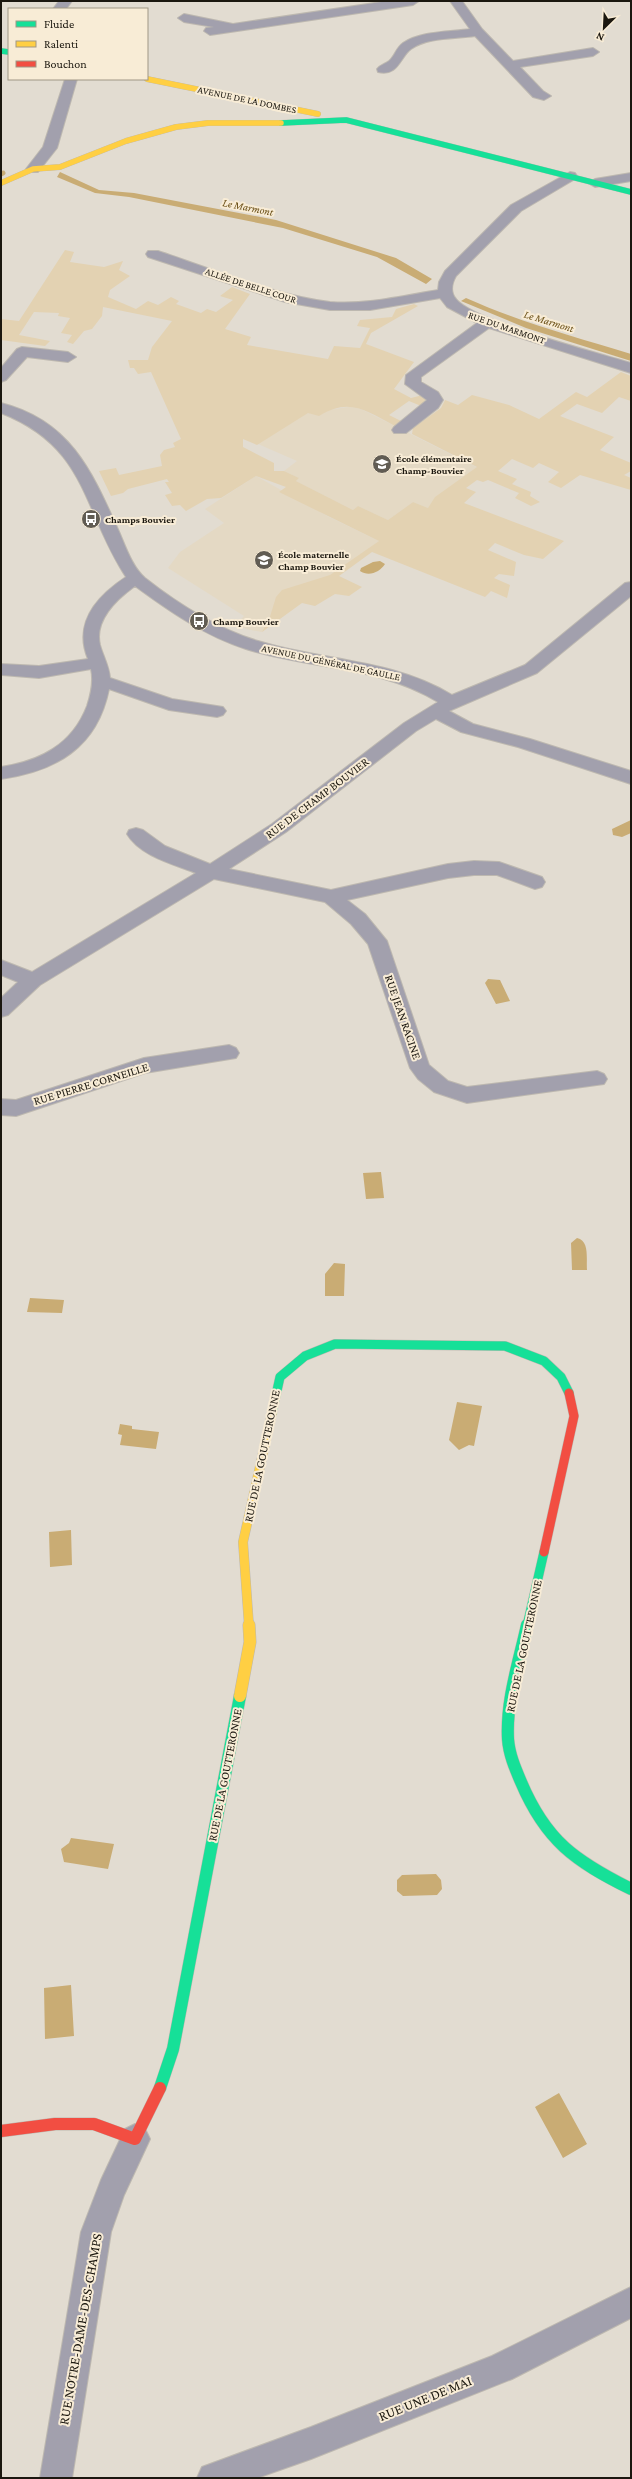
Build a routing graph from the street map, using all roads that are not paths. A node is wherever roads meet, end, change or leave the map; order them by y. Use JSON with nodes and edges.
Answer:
{"nodes":[{"id":1,"x":413,"y":1,"type":"edge"},
{"id":2,"x":456,"y":1,"type":"edge"},
{"id":3,"x":184,"y":18,"type":"dead end"},
{"id":4,"x":236,"y":28,"type":"junction"},
{"id":5,"x":210,"y":31,"type":"dead end"},
{"id":6,"x":478,"y":32,"type":"junction"},
{"id":7,"x":593,"y":52,"type":"dead end"},
{"id":8,"x":511,"y":65,"type":"junction"},
{"id":9,"x":383,"y":69,"type":"dead end"},
{"id":10,"x":148,"y":79,"type":"edge"},
{"id":11,"x":71,"y":80,"type":"edge"},
{"id":12,"x":544,"y":96,"type":"dead end"},
{"id":13,"x":346,"y":120,"type":"junction"},
{"id":14,"x":260,"y":124,"type":"junction"},
{"id":15,"x":364,"y":124,"type":"junction"},
{"id":16,"x":295,"y":132,"type":"dead end"},
{"id":17,"x":352,"y":132,"type":"dead end"},
{"id":18,"x":33,"y":169,"type":"junction"},
{"id":19,"x":570,"y":176,"type":"junction"},
{"id":20,"x":631,"y":177,"type":"edge"},
{"id":21,"x":1,"y":183,"type":"edge"},
{"id":22,"x":595,"y":183,"type":"junction"},
{"id":23,"x":631,"y":192,"type":"edge"},
{"id":24,"x":153,"y":254,"type":"dead end"},
{"id":25,"x":445,"y":293,"type":"junction"},
{"id":26,"x":488,"y":322,"type":"junction"},
{"id":27,"x":68,"y":356,"type":"dead end"},
{"id":28,"x":631,"y":368,"type":"edge"},
{"id":29,"x":1,"y":377,"type":"edge"},
{"id":30,"x":1,"y":408,"type":"edge"},
{"id":31,"x":400,"y":430,"type":"dead end"},
{"id":32,"x":136,"y":578,"type":"junction"},
{"id":33,"x":631,"y":587,"type":"edge"},
{"id":34,"x":96,"y":663,"type":"junction"},
{"id":35,"x":2,"y":666,"type":"edge"},
{"id":36,"x":101,"y":683,"type":"junction"},
{"id":37,"x":444,"y":706,"type":"junction"},
{"id":38,"x":217,"y":711,"type":"dead end"},
{"id":39,"x":1,"y":773,"type":"edge"},
{"id":40,"x":631,"y":778,"type":"edge"},
{"id":41,"x":136,"y":834,"type":"dead end"},
{"id":42,"x":211,"y":872,"type":"junction"},
{"id":43,"x":535,"y":882,"type":"dead end"},
{"id":44,"x":331,"y":897,"type":"junction"},
{"id":45,"x":1,"y":967,"type":"edge"},
{"id":46,"x":33,"y":980,"type":"junction"},
{"id":47,"x":1,"y":1010,"type":"edge"},
{"id":48,"x":229,"y":1053,"type":"dead end"},
{"id":49,"x":597,"y":1079,"type":"dead end"},
{"id":50,"x":1,"y":1107,"type":"edge"},
{"id":51,"x":631,"y":1889,"type":"edge"},
{"id":52,"x":1,"y":2131,"type":"edge"},
{"id":53,"x":135,"y":2139,"type":"junction"},
{"id":54,"x":631,"y":2302,"type":"edge"},
{"id":55,"x":56,"y":2478,"type":"edge"},
{"id":56,"x":213,"y":2478,"type":"edge"}],
"edges":[{"from":1,"to":4,"type":"street"},
{"from":2,"to":6,"type":"street"},
{"from":3,"to":4,"type":"street"},
{"from":4,"to":5,"type":"street"},
{"from":6,"to":8,"type":"street"},
{"from":6,"to":9,"type":"street"},
{"from":7,"to":8,"type":"street"},
{"from":8,"to":12,"type":"street"},
{"from":10,"to":13,"type":"street","name":"AVENUE DE LA DOMBES"},
{"from":11,"to":18,"type":"street"},
{"from":13,"to":14,"type":"street"},
{"from":13,"to":15,"type":"street"},
{"from":14,"to":16,"type":"street"},
{"from":14,"to":18,"type":"street"},
{"from":15,"to":17,"type":"street"},
{"from":15,"to":19,"type":"street"},
{"from":18,"to":21,"type":"street"},
{"from":19,"to":22,"type":"street"},
{"from":19,"to":25,"type":"street"},
{"from":20,"to":22,"type":"street"},
{"from":22,"to":23,"type":"street"},
{"from":24,"to":25,"type":"street","name":"ALLÉE DE BELLE COUR"},
{"from":25,"to":26,"type":"street","name":"RUE DU MARMONT"},
{"from":26,"to":28,"type":"street","name":"RUE DU MARMONT"},
{"from":26,"to":31,"type":"street"},
{"from":27,"to":29,"type":"street"},
{"from":30,"to":32,"type":"street","name":"AVENUE DU GÉNÉRAL DE GAULLE"},
{"from":32,"to":34,"type":"street"},
{"from":32,"to":37,"type":"street","name":"AVENUE DU GÉNÉRAL DE GAULLE"},
{"from":33,"to":37,"type":"street","name":"RUE DE CHAMP BOUVIER"},
{"from":34,"to":35,"type":"street"},
{"from":34,"to":36,"type":"street"},
{"from":36,"to":38,"type":"street"},
{"from":36,"to":39,"type":"street"},
{"from":37,"to":40,"type":"street","name":"AVENUE DU GÉNÉRAL DE GAULLE"},
{"from":37,"to":42,"type":"street","name":"RUE DE CHAMP BOUVIER"},
{"from":41,"to":42,"type":"street","name":"RUE JEAN RACINE"},
{"from":42,"to":44,"type":"street","name":"RUE JEAN RACINE"},
{"from":42,"to":46,"type":"street","name":"RUE DE CHAMP BOUVIER"},
{"from":43,"to":44,"type":"street","name":"RUE JEAN RACINE"},
{"from":44,"to":49,"type":"street","name":"RUE JEAN RACINE"},
{"from":45,"to":46,"type":"street"},
{"from":46,"to":47,"type":"street","name":"RUE DE CHAMP BOUVIER"},
{"from":48,"to":50,"type":"street","name":"RUE PIERRE CORNEILLE"},
{"from":51,"to":53,"type":"street","name":"RUE DE LA GOUTTERONNE"},
{"from":52,"to":53,"type":"street"},
{"from":53,"to":55,"type":"street","name":"RUE NOTRE-DAME-DES-CHAMPS"},
{"from":54,"to":56,"type":"street","name":"RUE UNE DE MAI"}]}
